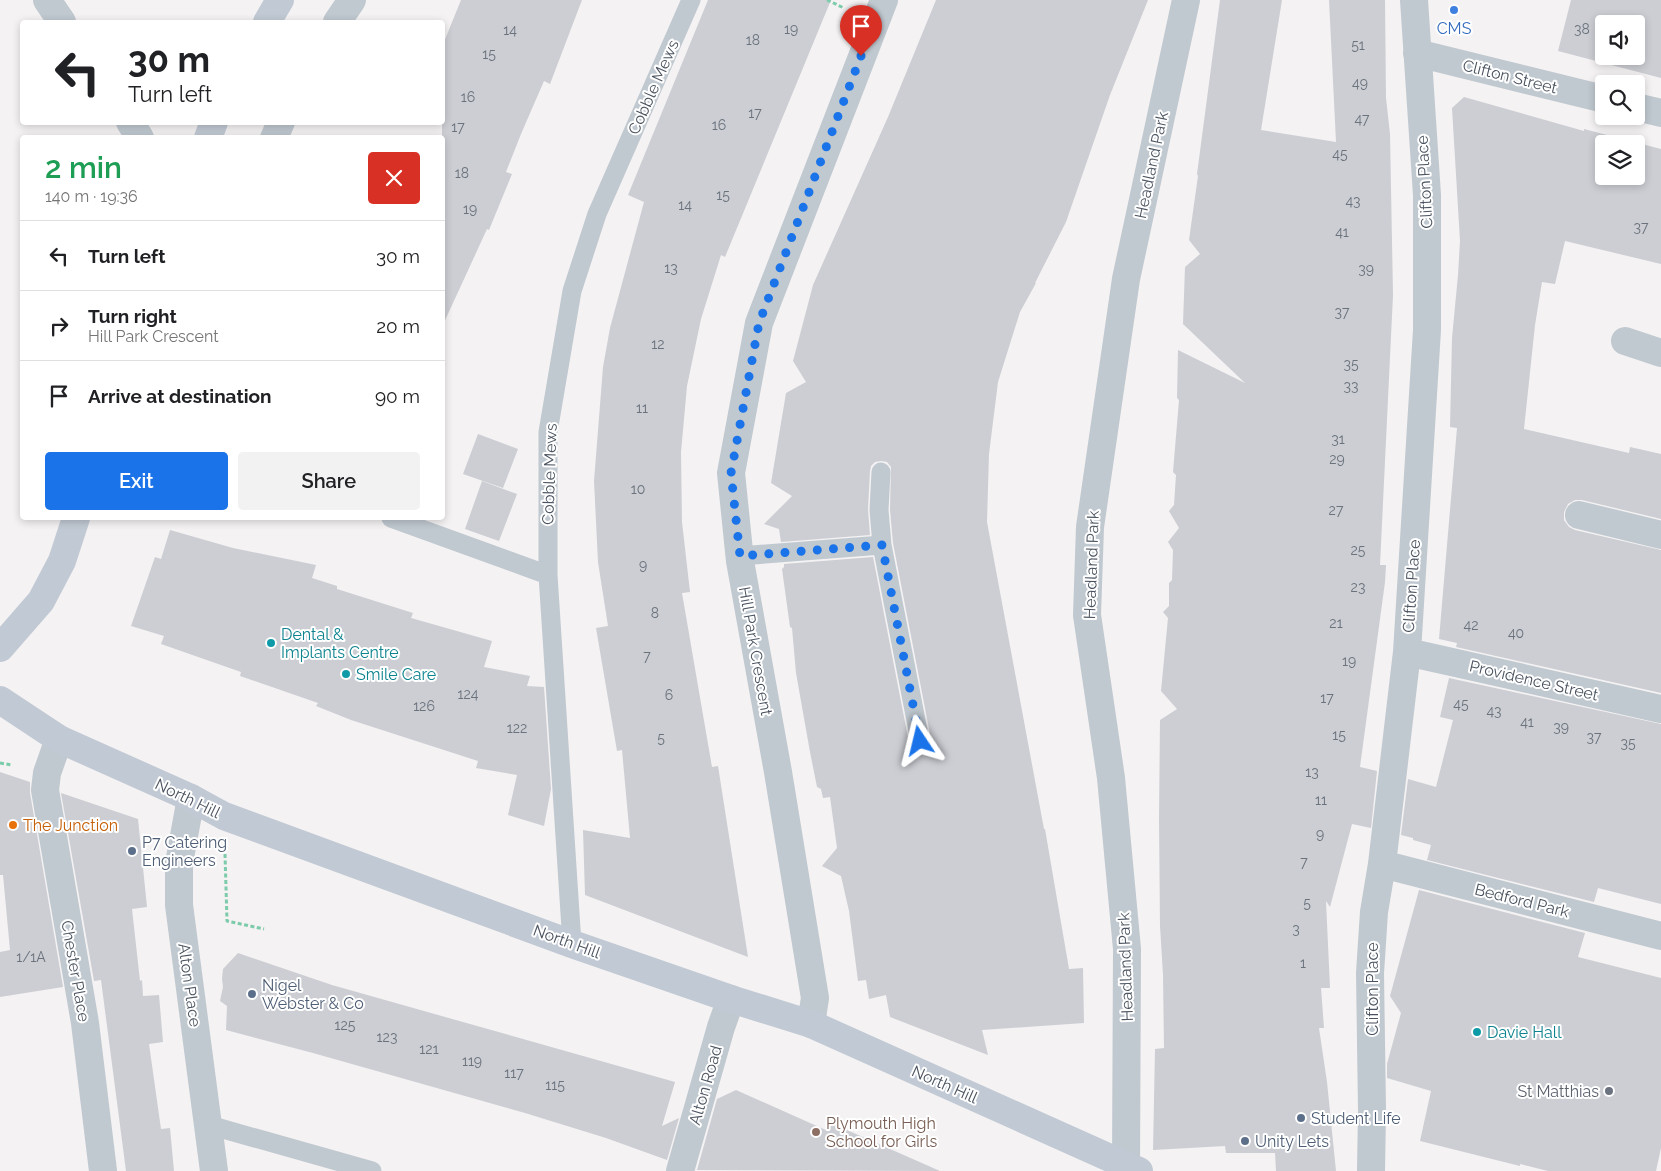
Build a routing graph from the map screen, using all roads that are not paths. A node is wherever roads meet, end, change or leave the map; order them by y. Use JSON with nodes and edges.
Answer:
{"nodes":[{"id":1,"x":47,"y":0,"type":"edge"},
{"id":2,"x":280,"y":0,"type":"edge"},
{"id":3,"x":352,"y":0,"type":"edge"},
{"id":4,"x":691,"y":0,"type":"edge"},
{"id":5,"x":884,"y":0,"type":"edge"},
{"id":6,"x":1186,"y":0,"type":"edge"},
{"id":7,"x":1414,"y":0,"type":"edge"},
{"id":8,"x":61,"y":20,"type":"edge"},
{"id":9,"x":268,"y":20,"type":"edge"},
{"id":10,"x":338,"y":20,"type":"edge"},
{"id":11,"x":1417,"y":53,"type":"junction"},
{"id":12,"x":1595,"y":97,"type":"edge"},
{"id":13,"x":1645,"y":109,"type":"edge"},
{"id":14,"x":1661,"y":113,"type":"edge"},
{"id":15,"x":1625,"y":341,"type":"dead end"},
{"id":16,"x":1661,"y":353,"type":"edge"},
{"id":17,"x":881,"y":472,"type":"dead end"},
{"id":18,"x":1579,"y":515,"type":"dead end"},
{"id":19,"x":75,"y":520,"type":"edge"},
{"id":20,"x":396,"y":520,"type":"edge"},
{"id":21,"x":1661,"y":535,"type":"edge"},
{"id":22,"x":882,"y":545,"type":"junction"},
{"id":23,"x":740,"y":556,"type":"junction"},
{"id":24,"x":548,"y":575,"type":"junction"},
{"id":25,"x":0,"y":648,"type":"edge"},
{"id":26,"x":1407,"y":652,"type":"junction"},
{"id":27,"x":0,"y":700,"type":"edge"},
{"id":28,"x":1661,"y":709,"type":"edge"},
{"id":29,"x":59,"y":739,"type":"junction"},
{"id":30,"x":920,"y":741,"type":"dead end"},
{"id":31,"x":191,"y":798,"type":"junction"},
{"id":32,"x":1382,"y":864,"type":"junction"},
{"id":33,"x":1661,"y":936,"type":"edge"},
{"id":34,"x":572,"y":944,"type":"junction"},
{"id":35,"x":731,"y":999,"type":"junction"},
{"id":36,"x":811,"y":1024,"type":"junction"},
{"id":37,"x":209,"y":1125,"type":"junction"},
{"id":38,"x":1133,"y":1168,"type":"edge"},
{"id":39,"x":103,"y":1171,"type":"edge"},
{"id":40,"x":214,"y":1171,"type":"edge"},
{"id":41,"x":372,"y":1171,"type":"edge"},
{"id":42,"x":680,"y":1171,"type":"edge"},
{"id":43,"x":1370,"y":1171,"type":"edge"}],
"edges":[{"from":1,"to":8,"type":"street"},
{"from":2,"to":9,"type":"main road"},
{"from":3,"to":10,"type":"street"},
{"from":4,"to":24,"type":"lane","name":"Cobble Mews"},
{"from":5,"to":23,"type":"street","name":"Hill Park Crescent"},
{"from":6,"to":38,"type":"street","name":"Headland Park"},
{"from":7,"to":11,"type":"street","name":"Clifton Place"},
{"from":11,"to":12,"type":"street","name":"Clifton Street"},
{"from":11,"to":26,"type":"street","name":"Clifton Place"},
{"from":13,"to":14,"type":"street"},
{"from":15,"to":16,"type":"street"},
{"from":17,"to":22,"type":"lane"},
{"from":18,"to":21,"type":"street"},
{"from":19,"to":25,"type":"main road"},
{"from":20,"to":24,"type":"lane"},
{"from":22,"to":23,"type":"lane"},
{"from":22,"to":30,"type":"lane"},
{"from":23,"to":36,"type":"street","name":"Hill Park Crescent"},
{"from":24,"to":34,"type":"lane","name":"Cobble Mews"},
{"from":26,"to":28,"type":"street","name":"Providence Street"},
{"from":26,"to":32,"type":"street","name":"Clifton Place"},
{"from":27,"to":29,"type":"main road","name":"North Hill"},
{"from":29,"to":31,"type":"main road","name":"North Hill"},
{"from":29,"to":39,"type":"street","name":"Chester Place"},
{"from":31,"to":34,"type":"main road","name":"North Hill"},
{"from":31,"to":37,"type":"street","name":"Alton Place"},
{"from":32,"to":33,"type":"street","name":"Bedford Park"},
{"from":32,"to":43,"type":"street","name":"Clifton Place"},
{"from":34,"to":35,"type":"main road","name":"North Hill"},
{"from":35,"to":36,"type":"main road","name":"North Hill"},
{"from":35,"to":42,"type":"street","name":"Alton Road"},
{"from":36,"to":38,"type":"main road","name":"North Hill"},
{"from":37,"to":40,"type":"street","name":"Alton Place"},
{"from":37,"to":41,"type":"lane"}]}
